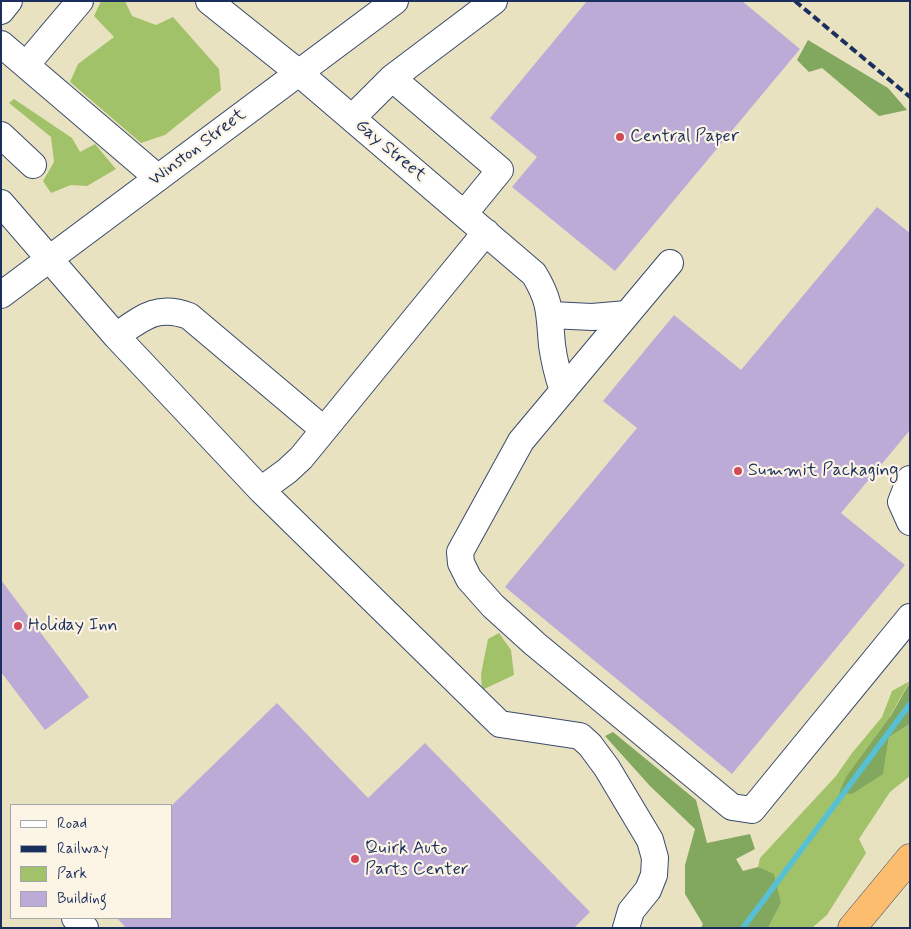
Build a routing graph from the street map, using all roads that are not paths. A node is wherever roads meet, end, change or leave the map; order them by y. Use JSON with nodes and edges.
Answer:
{"nodes":[{"id":1,"x":10,"y":1,"type":"edge"},
{"id":2,"x":80,"y":1,"type":"edge"},
{"id":3,"x":209,"y":1,"type":"edge"},
{"id":4,"x":395,"y":1,"type":"edge"},
{"id":5,"x":494,"y":1,"type":"edge"},
{"id":6,"x":1,"y":11,"type":"edge"},
{"id":7,"x":1,"y":44,"type":"edge"},
{"id":8,"x":26,"y":65,"type":"junction"},
{"id":9,"x":298,"y":73,"type":"junction"},
{"id":10,"x":392,"y":78,"type":"junction"},
{"id":11,"x":352,"y":118,"type":"junction"},
{"id":12,"x":1,"y":136,"type":"edge"},
{"id":13,"x":32,"y":165,"type":"dead end"},
{"id":14,"x":158,"y":178,"type":"junction"},
{"id":15,"x":1,"y":204,"type":"edge"},
{"id":16,"x":464,"y":214,"type":"junction"},
{"id":17,"x":486,"y":232,"type":"junction"},
{"id":18,"x":50,"y":259,"type":"junction"},
{"id":19,"x":670,"y":264,"type":"dead end"},
{"id":20,"x":1,"y":295,"type":"edge"},
{"id":21,"x":627,"y":314,"type":"junction"},
{"id":22,"x":551,"y":315,"type":"junction"},
{"id":23,"x":116,"y":336,"type":"junction"},
{"id":24,"x":562,"y":391,"type":"junction"},
{"id":25,"x":323,"y":429,"type":"junction"},
{"id":26,"x":910,"y":479,"type":"edge"},
{"id":27,"x":261,"y":490,"type":"junction"},
{"id":28,"x":910,"y":522,"type":"edge"},
{"id":29,"x":910,"y":617,"type":"edge"},
{"id":30,"x":910,"y":858,"type":"edge"},
{"id":31,"x":76,"y":919,"type":"edge"},
{"id":32,"x":85,"y":928,"type":"edge"},
{"id":33,"x":626,"y":928,"type":"edge"},
{"id":34,"x":852,"y":928,"type":"edge"}],
"edges":[{"from":1,"to":6,"type":"street"},
{"from":2,"to":8,"type":"street"},
{"from":3,"to":9,"type":"street","name":"Gay Street"},
{"from":4,"to":9,"type":"street","name":"Winston Street"},
{"from":5,"to":10,"type":"street"},
{"from":7,"to":8,"type":"street"},
{"from":8,"to":14,"type":"street"},
{"from":9,"to":11,"type":"street","name":"Gay Street"},
{"from":9,"to":14,"type":"street","name":"Winston Street"},
{"from":10,"to":11,"type":"street"},
{"from":10,"to":16,"type":"street"},
{"from":11,"to":16,"type":"street","name":"Gay Street"},
{"from":12,"to":13,"type":"street"},
{"from":14,"to":18,"type":"street","name":"Winston Street"},
{"from":15,"to":18,"type":"street"},
{"from":16,"to":17,"type":"street","name":"Gay Street"},
{"from":17,"to":22,"type":"street","name":"Gay Street"},
{"from":17,"to":25,"type":"street"},
{"from":18,"to":20,"type":"street","name":"Winston Street"},
{"from":18,"to":23,"type":"street"},
{"from":19,"to":21,"type":"street"},
{"from":21,"to":22,"type":"street"},
{"from":21,"to":24,"type":"street"},
{"from":22,"to":24,"type":"street","name":"Gay Street"},
{"from":23,"to":25,"type":"street"},
{"from":23,"to":27,"type":"street"},
{"from":24,"to":29,"type":"street"},
{"from":25,"to":27,"type":"street"},
{"from":26,"to":28,"type":"street"},
{"from":27,"to":33,"type":"street"},
{"from":30,"to":34,"type":"highway"},
{"from":31,"to":32,"type":"street"}]}
